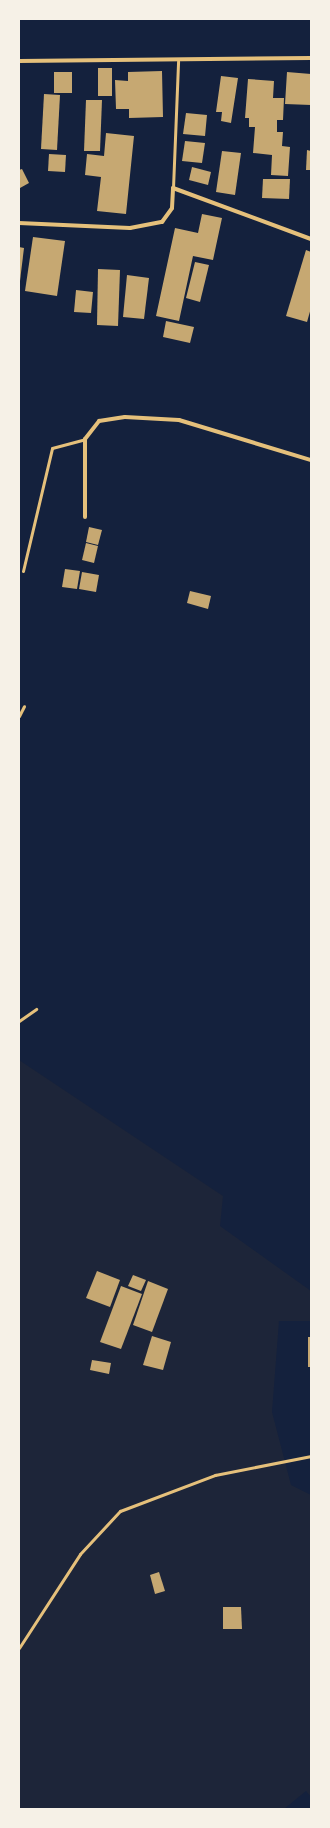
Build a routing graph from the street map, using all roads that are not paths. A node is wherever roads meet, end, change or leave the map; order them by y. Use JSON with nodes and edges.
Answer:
{"nodes":[{"id":1,"x":311,"y":58,"type":"edge"},
{"id":2,"x":19,"y":61,"type":"edge"},
{"id":3,"x":178,"y":61,"type":"junction"},
{"id":4,"x":173,"y":188,"type":"junction"},
{"id":5,"x":19,"y":224,"type":"edge"},
{"id":6,"x":311,"y":239,"type":"edge"},
{"id":7,"x":85,"y":439,"type":"junction"},
{"id":8,"x":311,"y":460,"type":"edge"},
{"id":9,"x":85,"y":517,"type":"dead end"},
{"id":10,"x":23,"y":571,"type":"dead end"},
{"id":11,"x":24,"y":706,"type":"dead end"},
{"id":12,"x":19,"y":716,"type":"edge"},
{"id":13,"x":36,"y":1009,"type":"dead end"},
{"id":14,"x":19,"y":1021,"type":"edge"},
{"id":15,"x":311,"y":1456,"type":"edge"},
{"id":16,"x":19,"y":1648,"type":"edge"}],
"edges":[{"from":1,"to":3,"type":"street"},
{"from":2,"to":3,"type":"street"},
{"from":3,"to":4,"type":"lane"},
{"from":4,"to":5,"type":"street"},
{"from":4,"to":6,"type":"street"},
{"from":7,"to":8,"type":"street"},
{"from":7,"to":9,"type":"street"},
{"from":7,"to":10,"type":"lane"},
{"from":11,"to":12,"type":"lane"},
{"from":13,"to":14,"type":"lane"},
{"from":15,"to":16,"type":"lane"}]}
